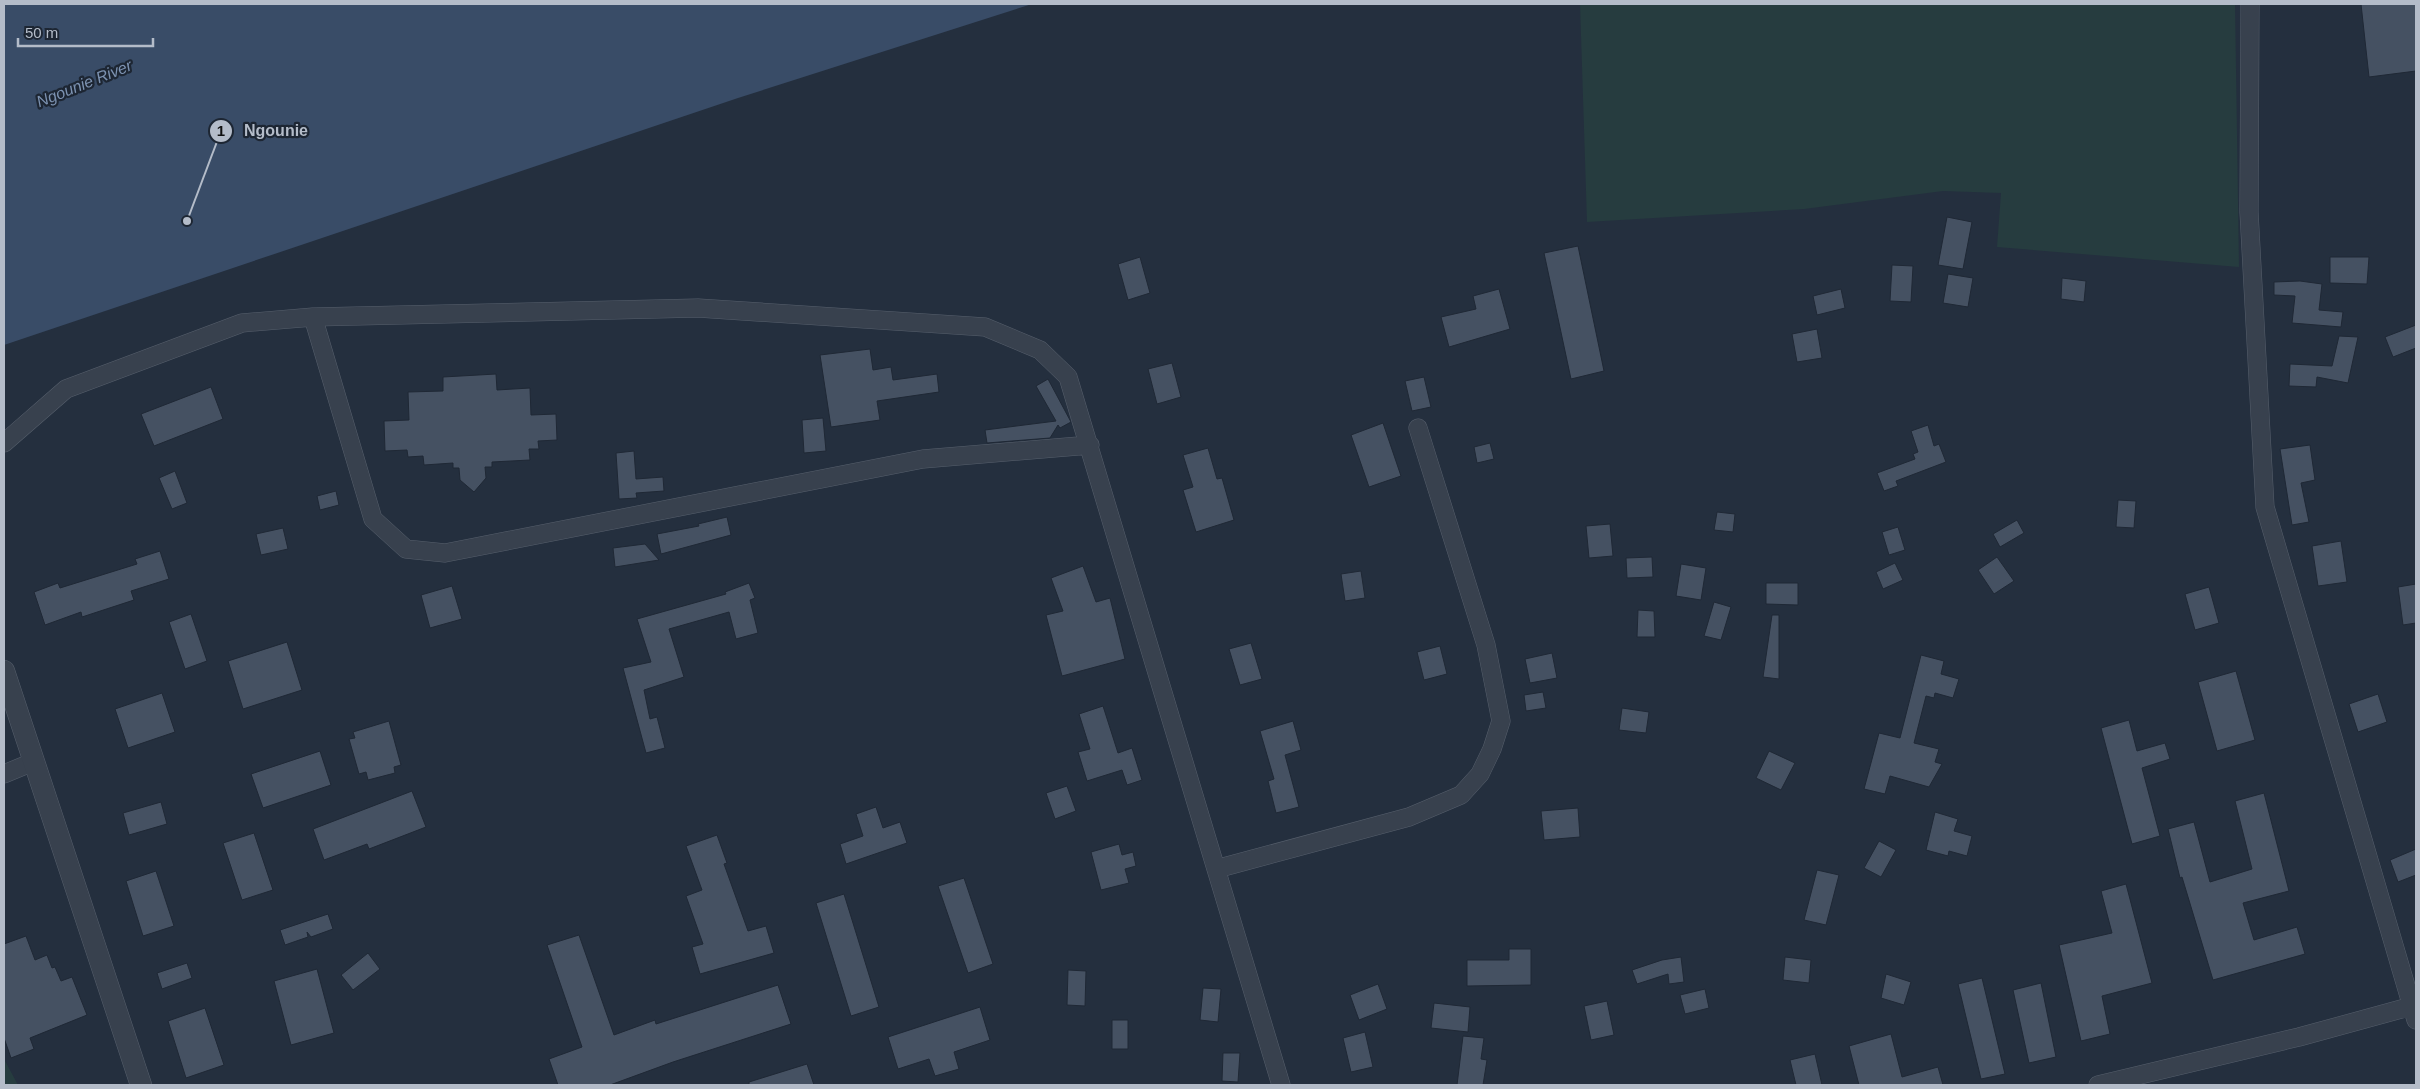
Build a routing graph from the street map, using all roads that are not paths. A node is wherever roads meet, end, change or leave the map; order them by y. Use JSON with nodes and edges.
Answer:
{"nodes":[{"id":1,"x":2250,"y":4,"type":"edge"},
{"id":2,"x":313,"y":317,"type":"junction"},
{"id":3,"x":1418,"y":428,"type":"dead end"},
{"id":4,"x":4,"y":442,"type":"edge"},
{"id":5,"x":1090,"y":445,"type":"junction"},
{"id":6,"x":4,"y":671,"type":"edge"},
{"id":7,"x":33,"y":762,"type":"junction"},
{"id":8,"x":4,"y":774,"type":"edge"},
{"id":9,"x":1216,"y":869,"type":"junction"},
{"id":10,"x":2415,"y":1011,"type":"edge"},
{"id":11,"x":142,"y":1085,"type":"edge"},
{"id":12,"x":1281,"y":1085,"type":"edge"},
{"id":13,"x":2098,"y":1085,"type":"edge"}],
"edges":[{"from":1,"to":10,"type":"street"},
{"from":2,"to":4,"type":"street"},
{"from":2,"to":5,"type":"street"},
{"from":2,"to":5,"type":"street"},
{"from":3,"to":9,"type":"street"},
{"from":5,"to":9,"type":"street"},
{"from":6,"to":7,"type":"street"},
{"from":7,"to":8,"type":"street"},
{"from":7,"to":11,"type":"street"},
{"from":9,"to":12,"type":"street"},
{"from":10,"to":13,"type":"street"}]}
